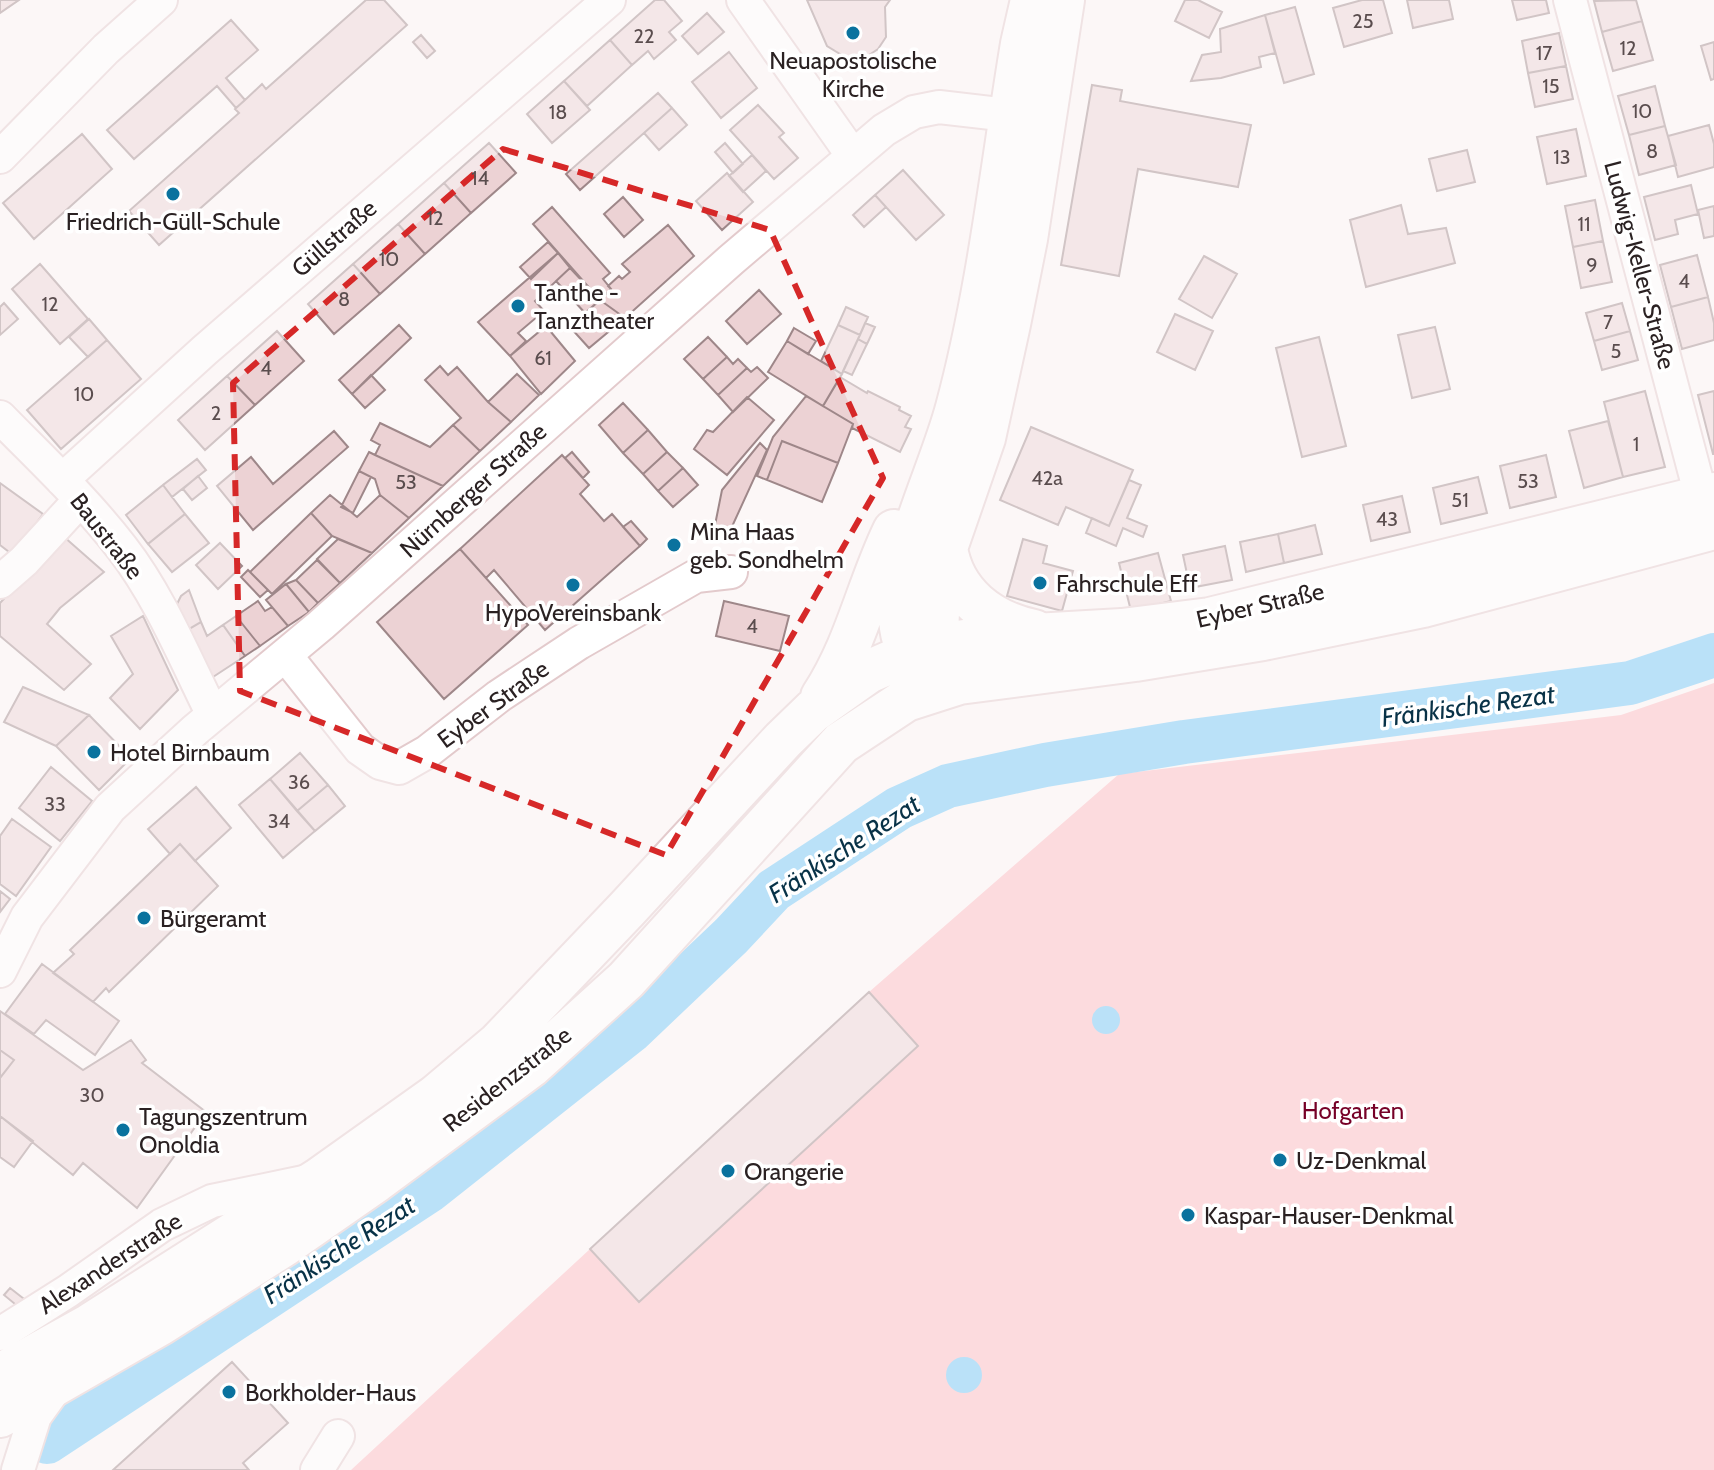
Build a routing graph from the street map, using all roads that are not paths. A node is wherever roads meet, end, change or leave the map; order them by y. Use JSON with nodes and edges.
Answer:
{"nodes":[{"id":1,"x":161,"y":0,"type":"edge"},
{"id":2,"x":609,"y":0,"type":"edge"},
{"id":3,"x":743,"y":0,"type":"edge"},
{"id":4,"x":1032,"y":0,"type":"edge"},
{"id":5,"x":1063,"y":0,"type":"edge"},
{"id":6,"x":1570,"y":0,"type":"edge"},
{"id":7,"x":1028,"y":117,"type":"junction"},
{"id":8,"x":853,"y":156,"type":"junction"},
{"id":9,"x":0,"y":157,"type":"edge"},
{"id":10,"x":0,"y":417,"type":"edge"},
{"id":11,"x":931,"y":485,"type":"junction"},
{"id":12,"x":71,"y":490,"type":"junction"},
{"id":13,"x":1710,"y":512,"type":"edge"},
{"id":14,"x":946,"y":548,"type":"junction"},
{"id":15,"x":731,"y":572,"type":"dead end"},
{"id":16,"x":0,"y":582,"type":"edge"},
{"id":17,"x":1055,"y":635,"type":"junction"},
{"id":18,"x":286,"y":656,"type":"junction"},
{"id":19,"x":928,"y":672,"type":"junction"},
{"id":20,"x":813,"y":711,"type":"junction"},
{"id":21,"x":213,"y":715,"type":"junction"},
{"id":22,"x":0,"y":971,"type":"edge"},
{"id":23,"x":318,"y":1180,"type":"junction"},
{"id":24,"x":0,"y":1334,"type":"edge"},
{"id":25,"x":0,"y":1375,"type":"edge"},
{"id":26,"x":60,"y":1381,"type":"junction"},
{"id":27,"x":0,"y":1416,"type":"edge"},
{"id":28,"x":338,"y":1436,"type":"dead end"},
{"id":29,"x":18,"y":1470,"type":"edge"},
{"id":30,"x":317,"y":1470,"type":"edge"}],
"edges":[{"from":1,"to":9,"type":"street"},
{"from":2,"to":12,"type":"street","name":"Güllstraße"},
{"from":3,"to":8,"type":"street"},
{"from":4,"to":7,"type":"main road"},
{"from":5,"to":7,"type":"main road"},
{"from":6,"to":13,"type":"street","name":"Ludwig-Keller-Straße"},
{"from":7,"to":8,"type":"street","name":"Nürnberger Straße"},
{"from":7,"to":11,"type":"main road"},
{"from":7,"to":14,"type":"main road"},
{"from":8,"to":18,"type":"street","name":"Nürnberger Straße"},
{"from":10,"to":12,"type":"street","name":"Baustraße"},
{"from":11,"to":19,"type":"main road"},
{"from":11,"to":20,"type":"main road"},
{"from":12,"to":16,"type":"street","name":"Güllstraße"},
{"from":12,"to":21,"type":"street","name":"Baustraße"},
{"from":13,"to":17,"type":"main road","name":"Eyber Straße"},
{"from":13,"to":19,"type":"main road","name":"Eyber Straße"},
{"from":14,"to":17,"type":"main road"},
{"from":14,"to":19,"type":"main road"},
{"from":15,"to":18,"type":"street","name":"Eyber Straße"},
{"from":17,"to":19,"type":"main road","name":"Eyber Straße"},
{"from":18,"to":21,"type":"street","name":"Nürnberger Straße"},
{"from":19,"to":20,"type":"main road","name":"Eyber Straße"},
{"from":19,"to":26,"type":"main road","name":"Residenzstraße"},
{"from":20,"to":23,"type":"main road","name":"Residenzstraße"},
{"from":21,"to":22,"type":"street","name":"Nürnberger Straße"},
{"from":23,"to":24,"type":"street","name":"Alexanderstraße"},
{"from":23,"to":25,"type":"main road","name":"Residenzstraße"},
{"from":26,"to":27,"type":"main road","name":"Residenzstraße"},
{"from":26,"to":29,"type":"street"},
{"from":28,"to":30,"type":"street"}]}
